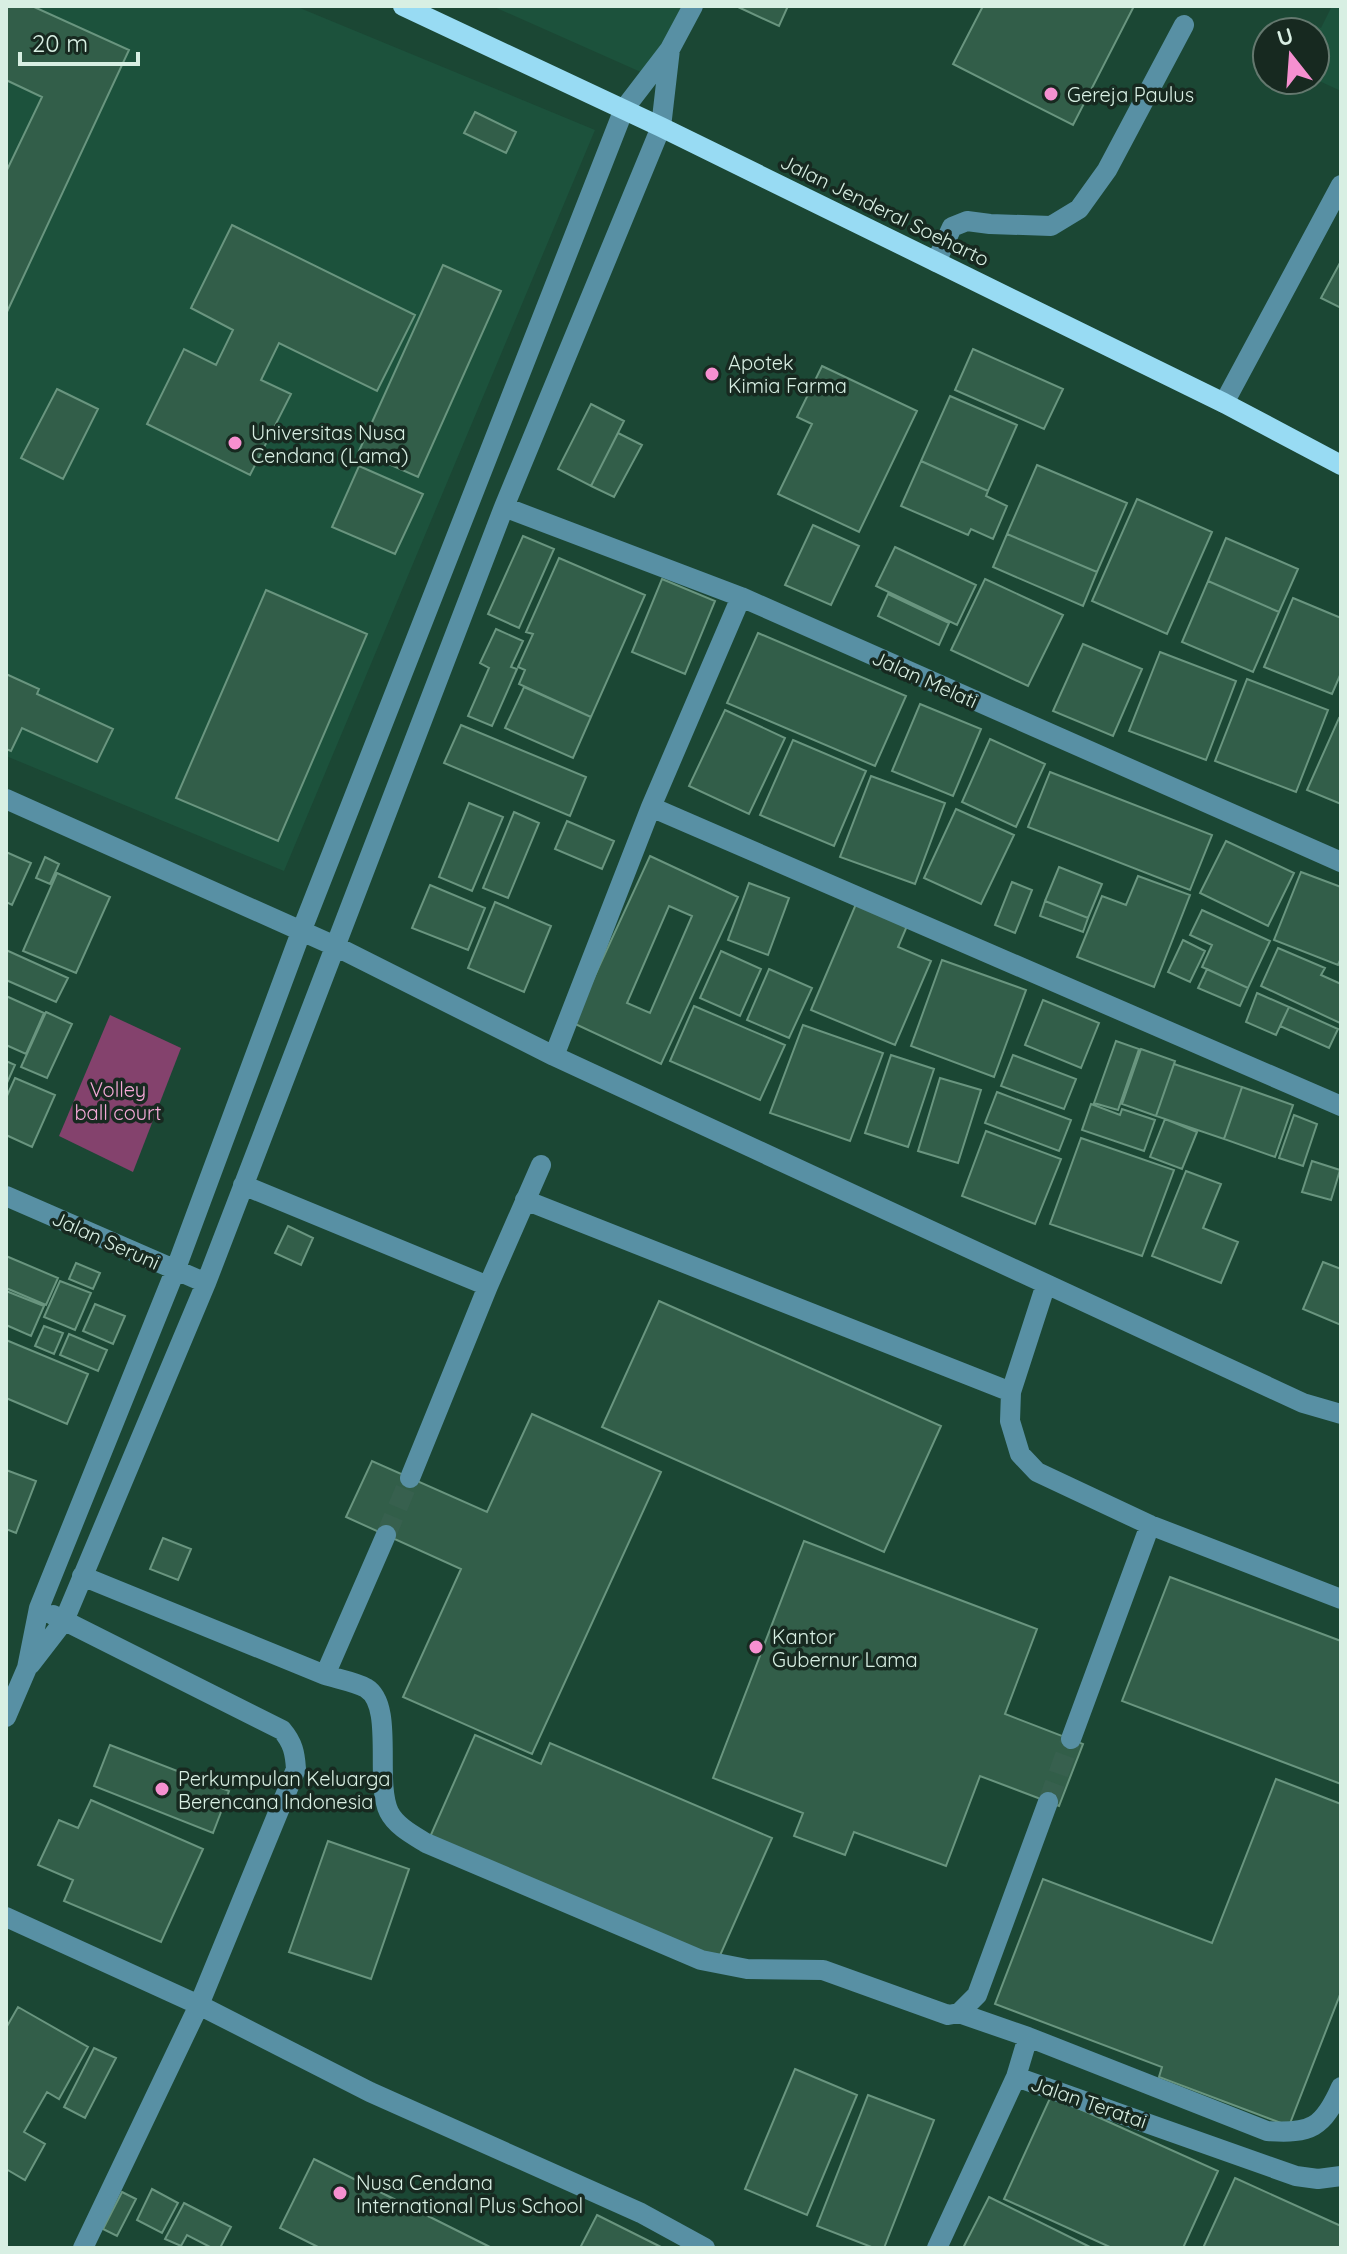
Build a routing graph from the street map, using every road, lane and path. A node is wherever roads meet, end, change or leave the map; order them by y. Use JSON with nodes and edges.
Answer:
{"nodes":[{"id":1,"x":403,"y":6,"type":"edge"},
{"id":2,"x":693,"y":6,"type":"edge"},
{"id":3,"x":1184,"y":25,"type":"dead end"},
{"id":4,"x":670,"y":49,"type":"junction"},
{"id":5,"x":624,"y":109,"type":"junction"},
{"id":6,"x":661,"y":127,"type":"junction"},
{"id":7,"x":1341,"y":185,"type":"edge"},
{"id":8,"x":936,"y":262,"type":"junction"},
{"id":9,"x":1224,"y":403,"type":"junction"},
{"id":10,"x":1341,"y":465,"type":"edge"},
{"id":11,"x":504,"y":507,"type":"junction"},
{"id":12,"x":741,"y":597,"type":"junction"},
{"id":13,"x":6,"y":799,"type":"edge"},
{"id":14,"x":651,"y":807,"type":"junction"},
{"id":15,"x":1341,"y":862,"type":"edge"},
{"id":16,"x":301,"y":932,"type":"junction"},
{"id":17,"x":335,"y":946,"type":"junction"},
{"id":18,"x":554,"y":1056,"type":"junction"},
{"id":19,"x":1341,"y":1106,"type":"edge"},
{"id":20,"x":541,"y":1165,"type":"dead end"},
{"id":21,"x":243,"y":1185,"type":"junction"},
{"id":22,"x":6,"y":1196,"type":"edge"},
{"id":23,"x":525,"y":1200,"type":"junction"},
{"id":24,"x":175,"y":1271,"type":"junction"},
{"id":25,"x":206,"y":1283,"type":"junction"},
{"id":26,"x":1046,"y":1284,"type":"junction"},
{"id":27,"x":488,"y":1286,"type":"junction"},
{"id":28,"x":1011,"y":1392,"type":"junction"},
{"id":29,"x":1341,"y":1414,"type":"edge"},
{"id":30,"x":410,"y":1478,"type":"tunnel mouth"},
{"id":31,"x":1150,"y":1525,"type":"junction"},
{"id":32,"x":386,"y":1535,"type":"tunnel mouth"},
{"id":33,"x":82,"y":1576,"type":"junction"},
{"id":34,"x":1341,"y":1599,"type":"edge"},
{"id":35,"x":39,"y":1608,"type":"junction"},
{"id":36,"x":64,"y":1621,"type":"junction"},
{"id":37,"x":27,"y":1668,"type":"junction"},
{"id":38,"x":325,"y":1675,"type":"junction"},
{"id":39,"x":6,"y":1717,"type":"edge"},
{"id":40,"x":1071,"y":1739,"type":"tunnel mouth"},
{"id":41,"x":1048,"y":1802,"type":"tunnel mouth"},
{"id":42,"x":6,"y":1917,"type":"edge"},
{"id":43,"x":199,"y":2005,"type":"junction"},
{"id":44,"x":959,"y":2013,"type":"junction"},
{"id":45,"x":1028,"y":2037,"type":"junction"},
{"id":46,"x":1016,"y":2077,"type":"junction"},
{"id":47,"x":1341,"y":2087,"type":"edge"},
{"id":48,"x":1341,"y":2176,"type":"edge"},
{"id":49,"x":83,"y":2248,"type":"edge"},
{"id":50,"x":705,"y":2248,"type":"edge"},
{"id":51,"x":937,"y":2248,"type":"edge"}],
"edges":[{"from":1,"to":5,"type":"main road","name":"Jalan Jenderal Soeharto"},
{"from":2,"to":4,"type":"street"},
{"from":3,"to":8,"type":"street"},
{"from":4,"to":5,"type":"street"},
{"from":4,"to":6,"type":"street"},
{"from":5,"to":6,"type":"main road","name":"Jalan Jenderal Soeharto"},
{"from":5,"to":16,"type":"street"},
{"from":6,"to":8,"type":"main road","name":"Jalan Jenderal Soeharto"},
{"from":6,"to":11,"type":"street"},
{"from":7,"to":9,"type":"street"},
{"from":8,"to":9,"type":"main road","name":"Jalan Jenderal Soeharto"},
{"from":9,"to":10,"type":"main road","name":"Jalan Jenderal Soeharto"},
{"from":11,"to":12,"type":"street","name":"Jalan Melati"},
{"from":11,"to":17,"type":"street"},
{"from":12,"to":14,"type":"street"},
{"from":12,"to":15,"type":"street","name":"Jalan Melati"},
{"from":13,"to":16,"type":"street"},
{"from":14,"to":18,"type":"street"},
{"from":14,"to":19,"type":"street"},
{"from":16,"to":17,"type":"street"},
{"from":16,"to":24,"type":"street"},
{"from":17,"to":18,"type":"street"},
{"from":17,"to":21,"type":"street"},
{"from":18,"to":26,"type":"street"},
{"from":20,"to":23,"type":"street"},
{"from":21,"to":25,"type":"street"},
{"from":21,"to":27,"type":"street"},
{"from":22,"to":24,"type":"street","name":"Jalan Seruni"},
{"from":23,"to":27,"type":"street"},
{"from":23,"to":28,"type":"street"},
{"from":24,"to":25,"type":"street","name":"Jalan Seruni"},
{"from":24,"to":35,"type":"street"},
{"from":25,"to":33,"type":"street"},
{"from":26,"to":28,"type":"street"},
{"from":26,"to":29,"type":"street"},
{"from":27,"to":30,"type":"street"},
{"from":28,"to":31,"type":"street"},
{"from":31,"to":34,"type":"street"},
{"from":31,"to":40,"type":"street"},
{"from":32,"to":38,"type":"street"},
{"from":33,"to":36,"type":"street"},
{"from":33,"to":38,"type":"street"},
{"from":35,"to":36,"type":"street"},
{"from":35,"to":37,"type":"street"},
{"from":36,"to":37,"type":"street"},
{"from":36,"to":43,"type":"street"},
{"from":37,"to":39,"type":"street"},
{"from":38,"to":44,"type":"street"},
{"from":41,"to":44,"type":"street"},
{"from":42,"to":43,"type":"street"},
{"from":43,"to":49,"type":"street"},
{"from":43,"to":50,"type":"street"},
{"from":44,"to":45,"type":"street"},
{"from":45,"to":46,"type":"street"},
{"from":45,"to":47,"type":"street"},
{"from":46,"to":48,"type":"street","name":"Jalan Teratai"},
{"from":46,"to":51,"type":"street","name":"Jalan Teratai"}]}
